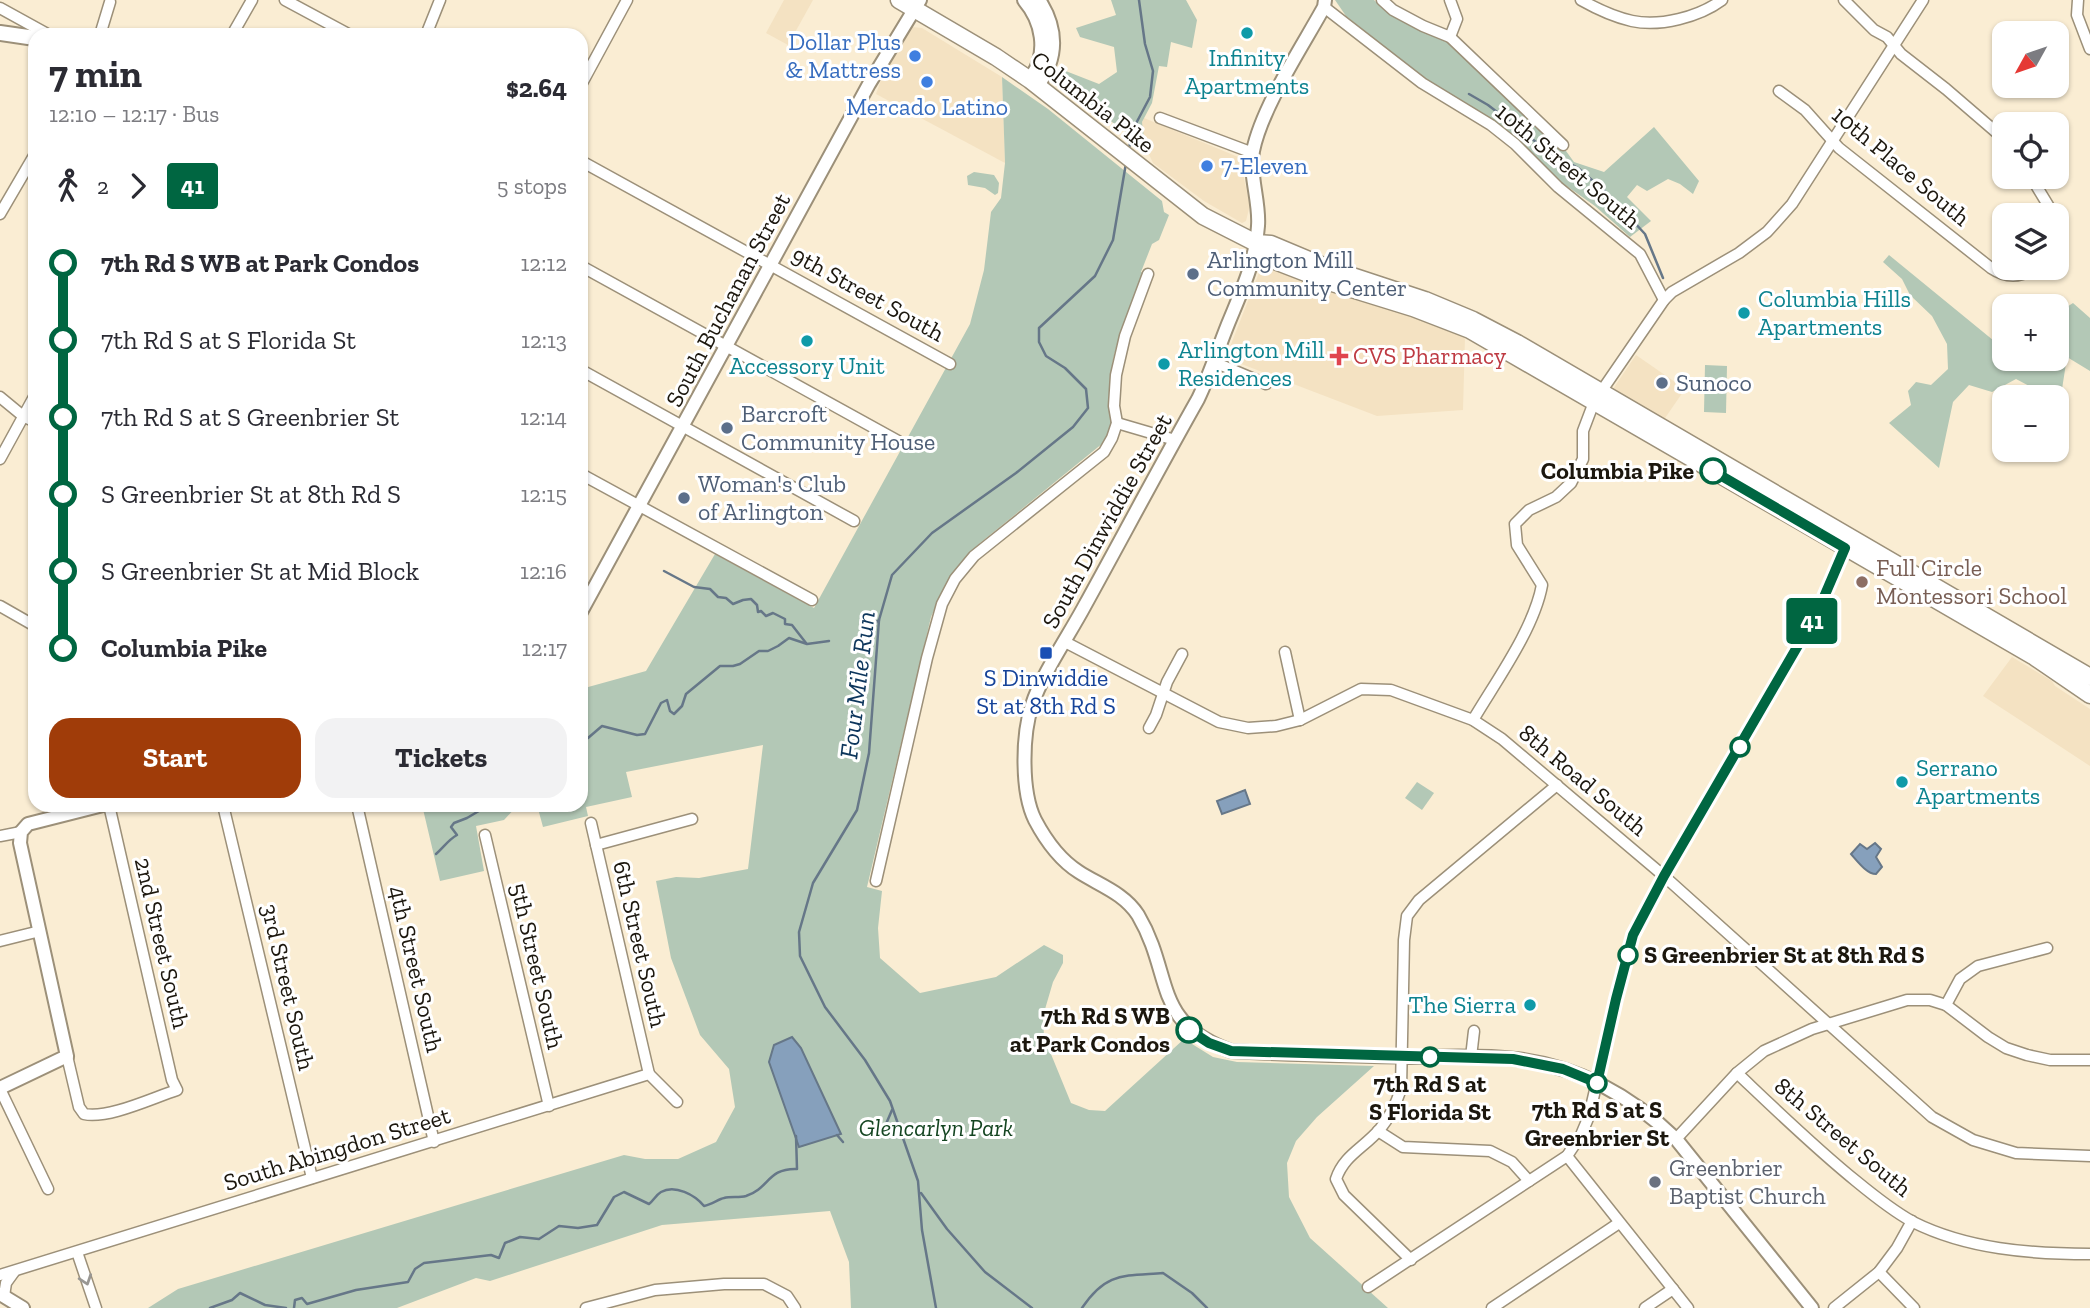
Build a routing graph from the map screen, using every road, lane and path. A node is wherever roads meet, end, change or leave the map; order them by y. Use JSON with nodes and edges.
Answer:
{"nodes":[{"id":1,"x":252,"y":0,"type":"edge"},
{"id":2,"x":285,"y":0,"type":"edge"},
{"id":3,"x":440,"y":0,"type":"edge"},
{"id":4,"x":627,"y":0,"type":"edge"},
{"id":5,"x":899,"y":0,"type":"edge"},
{"id":6,"x":1025,"y":0,"type":"edge"},
{"id":7,"x":1038,"y":0,"type":"edge"},
{"id":8,"x":1382,"y":0,"type":"edge"},
{"id":9,"x":1450,"y":0,"type":"edge"},
{"id":10,"x":1581,"y":0,"type":"edge"},
{"id":11,"x":1722,"y":0,"type":"edge"},
{"id":12,"x":1844,"y":0,"type":"edge"},
{"id":13,"x":1923,"y":0,"type":"edge"},
{"id":14,"x":2078,"y":0,"type":"edge"},
{"id":15,"x":110,"y":2,"type":"edge"},
{"id":16,"x":1324,"y":3,"type":"edge"},
{"id":17,"x":917,"y":5,"type":"edge"},
{"id":18,"x":0,"y":8,"type":"edge"},
{"id":19,"x":36,"y":28,"type":"edge"},
{"id":20,"x":102,"y":28,"type":"edge"},
{"id":21,"x":236,"y":28,"type":"edge"},
{"id":22,"x":337,"y":28,"type":"edge"},
{"id":23,"x":429,"y":28,"type":"edge"},
{"id":24,"x":0,"y":33,"type":"edge"},
{"id":25,"x":28,"y":37,"type":"edge"},
{"id":26,"x":1450,"y":37,"type":"junction"},
{"id":27,"x":1894,"y":46,"type":"junction"},
{"id":28,"x":2090,"y":49,"type":"edge"},
{"id":29,"x":588,"y":72,"type":"edge"},
{"id":30,"x":1033,"y":82,"type":"junction"},
{"id":31,"x":1779,"y":91,"type":"dead end"},
{"id":32,"x":1160,"y":118,"type":"dead end"},
{"id":33,"x":1992,"y":129,"type":"edge"},
{"id":34,"x":1833,"y":141,"type":"junction"},
{"id":35,"x":1563,"y":145,"type":"dead end"},
{"id":36,"x":1253,"y":153,"type":"junction"},
{"id":37,"x":588,"y":165,"type":"edge"},
{"id":38,"x":28,"y":166,"type":"edge"},
{"id":39,"x":0,"y":214,"type":"edge"},
{"id":40,"x":1256,"y":243,"type":"junction"},
{"id":41,"x":771,"y":265,"type":"junction"},
{"id":42,"x":1992,"y":267,"type":"edge"},
{"id":43,"x":588,"y":270,"type":"edge"},
{"id":44,"x":1148,"y":274,"type":"dead end"},
{"id":45,"x":1664,"y":300,"type":"junction"},
{"id":46,"x":726,"y":347,"type":"junction"},
{"id":47,"x":1214,"y":362,"type":"junction"},
{"id":48,"x":950,"y":364,"type":"dead end"},
{"id":49,"x":588,"y":374,"type":"edge"},
{"id":50,"x":1266,"y":384,"type":"dead end"},
{"id":51,"x":0,"y":397,"type":"edge"},
{"id":52,"x":1597,"y":397,"type":"junction"},
{"id":53,"x":28,"y":407,"type":"edge"},
{"id":54,"x":23,"y":416,"type":"junction"},
{"id":55,"x":28,"y":418,"type":"edge"},
{"id":56,"x":1117,"y":423,"type":"junction"},
{"id":57,"x":684,"y":426,"type":"junction"},
{"id":58,"x":1175,"y":440,"type":"junction"},
{"id":59,"x":898,"y":441,"type":"dead end"},
{"id":60,"x":0,"y":458,"type":"edge"},
{"id":61,"x":588,"y":478,"type":"edge"},
{"id":62,"x":640,"y":506,"type":"junction"},
{"id":63,"x":854,"y":520,"type":"dead end"},
{"id":64,"x":1848,"y":543,"type":"junction"},
{"id":65,"x":588,"y":599,"type":"edge"},
{"id":66,"x":812,"y":600,"type":"dead end"},
{"id":67,"x":0,"y":606,"type":"edge"},
{"id":68,"x":28,"y":621,"type":"edge"},
{"id":69,"x":1065,"y":642,"type":"junction"},
{"id":70,"x":1285,"y":652,"type":"dead end"},
{"id":71,"x":1182,"y":654,"type":"dead end"},
{"id":72,"x":2090,"y":677,"type":"edge"},
{"id":73,"x":1163,"y":694,"type":"junction"},
{"id":74,"x":2090,"y":695,"type":"edge"},
{"id":75,"x":1300,"y":720,"type":"junction"},
{"id":76,"x":1473,"y":720,"type":"junction"},
{"id":77,"x":1149,"y":728,"type":"dead end"},
{"id":78,"x":1557,"y":785,"type":"junction"},
{"id":79,"x":75,"y":812,"type":"edge"},
{"id":80,"x":111,"y":812,"type":"edge"},
{"id":81,"x":225,"y":812,"type":"edge"},
{"id":82,"x":359,"y":812,"type":"edge"},
{"id":83,"x":692,"y":820,"type":"dead end"},
{"id":84,"x":590,"y":824,"type":"dead end"},
{"id":85,"x":20,"y":832,"type":"junction"},
{"id":86,"x":485,"y":835,"type":"dead end"},
{"id":87,"x":0,"y":836,"type":"edge"},
{"id":88,"x":596,"y":845,"type":"junction"},
{"id":89,"x":1664,"y":876,"type":"junction"},
{"id":90,"x":876,"y":881,"type":"dead end"},
{"id":91,"x":40,"y":931,"type":"junction"},
{"id":92,"x":0,"y":941,"type":"edge"},
{"id":93,"x":2047,"y":948,"type":"dead end"},
{"id":94,"x":1946,"y":1005,"type":"junction"},
{"id":95,"x":1827,"y":1025,"type":"junction"},
{"id":96,"x":1474,"y":1031,"type":"dead end"},
{"id":97,"x":67,"y":1056,"type":"junction"},
{"id":98,"x":1401,"y":1056,"type":"junction"},
{"id":99,"x":1471,"y":1057,"type":"junction"},
{"id":100,"x":2090,"y":1060,"type":"edge"},
{"id":101,"x":1737,"y":1073,"type":"junction"},
{"id":102,"x":649,"y":1074,"type":"junction"},
{"id":103,"x":1597,"y":1083,"type":"junction"},
{"id":104,"x":0,"y":1089,"type":"edge"},
{"id":105,"x":677,"y":1102,"type":"dead end"},
{"id":106,"x":549,"y":1106,"type":"junction"},
{"id":107,"x":1378,"y":1131,"type":"junction"},
{"id":108,"x":1676,"y":1139,"type":"junction"},
{"id":109,"x":434,"y":1142,"type":"junction"},
{"id":110,"x":1567,"y":1156,"type":"junction"},
{"id":111,"x":2090,"y":1156,"type":"edge"},
{"id":112,"x":312,"y":1178,"type":"junction"},
{"id":113,"x":1529,"y":1181,"type":"junction"},
{"id":114,"x":48,"y":1189,"type":"dead end"},
{"id":115,"x":1912,"y":1221,"type":"junction"},
{"id":116,"x":1619,"y":1223,"type":"junction"},
{"id":117,"x":77,"y":1251,"type":"junction"},
{"id":118,"x":2090,"y":1254,"type":"edge"},
{"id":119,"x":1410,"y":1260,"type":"junction"},
{"id":120,"x":15,"y":1271,"type":"junction"},
{"id":121,"x":1879,"y":1272,"type":"junction"},
{"id":122,"x":0,"y":1275,"type":"edge"},
{"id":123,"x":1368,"y":1287,"type":"dead end"},
{"id":124,"x":1673,"y":1289,"type":"junction"},
{"id":125,"x":2,"y":1295,"type":"edge"},
{"id":126,"x":23,"y":1308,"type":"edge"},
{"id":127,"x":96,"y":1308,"type":"edge"},
{"id":128,"x":586,"y":1308,"type":"edge"},
{"id":129,"x":795,"y":1308,"type":"edge"},
{"id":130,"x":1492,"y":1308,"type":"edge"},
{"id":131,"x":1645,"y":1308,"type":"edge"},
{"id":132,"x":1688,"y":1308,"type":"edge"},
{"id":133,"x":1812,"y":1308,"type":"edge"},
{"id":134,"x":1834,"y":1308,"type":"edge"},
{"id":135,"x":1914,"y":1308,"type":"edge"}],
"edges":[{"from":1,"to":21,"type":"street"},
{"from":2,"to":22,"type":"street"},
{"from":3,"to":23,"type":"street"},
{"from":4,"to":29,"type":"street"},
{"from":5,"to":17,"type":"main road","name":"Columbia Pike"},
{"from":6,"to":30,"type":"main road"},
{"from":7,"to":30,"type":"main road"},
{"from":8,"to":26,"type":"street","name":"10th Street South"},
{"from":9,"to":26,"type":"street"},
{"from":10,"to":11,"type":"street"},
{"from":12,"to":27,"type":"street"},
{"from":13,"to":27,"type":"street"},
{"from":14,"to":28,"type":"street"},
{"from":15,"to":20,"type":"street"},
{"from":16,"to":36,"type":"street"},
{"from":16,"to":45,"type":"street","name":"10th Street South"},
{"from":17,"to":30,"type":"main road","name":"Columbia Pike"},
{"from":17,"to":41,"type":"street","name":"South Buchanan Street"},
{"from":18,"to":19,"type":"street"},
{"from":24,"to":25,"type":"main road"},
{"from":26,"to":35,"type":"street","name":"10th Street South"},
{"from":27,"to":33,"type":"street"},
{"from":27,"to":34,"type":"street"},
{"from":30,"to":40,"type":"main road","name":"Columbia Pike"},
{"from":31,"to":34,"type":"street","name":"10th Place South"},
{"from":32,"to":36,"type":"street"},
{"from":34,"to":42,"type":"street","name":"10th Place South"},
{"from":34,"to":45,"type":"street"},
{"from":36,"to":40,"type":"street","name":"South Dinwiddie Street"},
{"from":37,"to":41,"type":"street","name":"9th Street South"},
{"from":38,"to":39,"type":"street"},
{"from":40,"to":47,"type":"street","name":"South Dinwiddie Street"},
{"from":40,"to":52,"type":"main road","name":"Columbia Pike"},
{"from":41,"to":46,"type":"street","name":"South Buchanan Street"},
{"from":41,"to":48,"type":"street","name":"9th Street South"},
{"from":43,"to":46,"type":"street"},
{"from":44,"to":56,"type":"street"},
{"from":45,"to":52,"type":"street"},
{"from":46,"to":57,"type":"street","name":"South Buchanan Street"},
{"from":46,"to":59,"type":"street"},
{"from":47,"to":50,"type":"street"},
{"from":47,"to":58,"type":"street","name":"South Dinwiddie Street"},
{"from":49,"to":57,"type":"street"},
{"from":51,"to":54,"type":"street"},
{"from":52,"to":64,"type":"main road","name":"Columbia Pike"},
{"from":52,"to":76,"type":"street"},
{"from":53,"to":54,"type":"street"},
{"from":54,"to":55,"type":"street"},
{"from":54,"to":60,"type":"street"},
{"from":56,"to":58,"type":"street"},
{"from":56,"to":90,"type":"street"},
{"from":57,"to":62,"type":"street","name":"South Buchanan Street"},
{"from":57,"to":63,"type":"street"},
{"from":58,"to":69,"type":"street","name":"South Dinwiddie Street"},
{"from":61,"to":62,"type":"street"},
{"from":62,"to":65,"type":"street","name":"South Buchanan Street"},
{"from":62,"to":66,"type":"street"},
{"from":64,"to":72,"type":"main road","name":"Columbia Pike"},
{"from":64,"to":74,"type":"main road","name":"Columbia Pike"},
{"from":64,"to":89,"type":"street"},
{"from":67,"to":68,"type":"street"},
{"from":69,"to":73,"type":"street","name":"8th Road South"},
{"from":69,"to":98,"type":"street","name":"South Dinwiddie Street"},
{"from":70,"to":75,"type":"street"},
{"from":71,"to":73,"type":"street"},
{"from":73,"to":75,"type":"street","name":"8th Road South"},
{"from":73,"to":77,"type":"street"},
{"from":75,"to":76,"type":"street","name":"8th Road South"},
{"from":76,"to":78,"type":"street","name":"8th Road South"},
{"from":78,"to":89,"type":"street","name":"8th Road South"},
{"from":78,"to":98,"type":"street"},
{"from":79,"to":85,"type":"street"},
{"from":80,"to":97,"type":"street","name":"2nd Street South"},
{"from":81,"to":112,"type":"street","name":"3rd Street South"},
{"from":82,"to":109,"type":"street","name":"4th Street South"},
{"from":83,"to":88,"type":"street"},
{"from":84,"to":88,"type":"street","name":"6th Street South"},
{"from":85,"to":87,"type":"street"},
{"from":85,"to":91,"type":"street"},
{"from":86,"to":106,"type":"street","name":"5th Street South"},
{"from":88,"to":102,"type":"street","name":"6th Street South"},
{"from":89,"to":95,"type":"street","name":"8th Road South"},
{"from":89,"to":103,"type":"street"},
{"from":91,"to":92,"type":"street"},
{"from":91,"to":97,"type":"street"},
{"from":93,"to":94,"type":"street"},
{"from":94,"to":95,"type":"street"},
{"from":94,"to":100,"type":"street"},
{"from":95,"to":101,"type":"street"},
{"from":95,"to":111,"type":"street","name":"8th Road South"},
{"from":96,"to":99,"type":"street"},
{"from":97,"to":104,"type":"street"},
{"from":98,"to":99,"type":"street","name":"South Dinwiddie Street"},
{"from":98,"to":107,"type":"street"},
{"from":99,"to":103,"type":"street","name":"South Dinwiddie Street"},
{"from":101,"to":108,"type":"street"},
{"from":101,"to":115,"type":"street","name":"8th Street South"},
{"from":102,"to":105,"type":"street"},
{"from":102,"to":106,"type":"street","name":"South Abingdon Street"},
{"from":103,"to":108,"type":"street","name":"South Dinwiddie Street"},
{"from":103,"to":110,"type":"street"},
{"from":104,"to":114,"type":"street"},
{"from":106,"to":109,"type":"street","name":"South Abingdon Street"},
{"from":107,"to":113,"type":"street"},
{"from":107,"to":119,"type":"street"},
{"from":108,"to":133,"type":"street","name":"South Dinwiddie Street"},
{"from":109,"to":112,"type":"street","name":"South Abingdon Street"},
{"from":110,"to":113,"type":"street"},
{"from":110,"to":116,"type":"street"},
{"from":112,"to":117,"type":"street","name":"South Abingdon Street"},
{"from":113,"to":119,"type":"street"},
{"from":115,"to":118,"type":"street","name":"8th Street South"},
{"from":115,"to":121,"type":"street"},
{"from":116,"to":124,"type":"street"},
{"from":116,"to":130,"type":"street"},
{"from":117,"to":120,"type":"street","name":"South Abingdon Street"},
{"from":117,"to":127,"type":"street","one_way":true},
{"from":119,"to":123,"type":"street"},
{"from":120,"to":122,"type":"street","name":"South Abingdon Street"},
{"from":120,"to":125,"type":"street"},
{"from":121,"to":134,"type":"street"},
{"from":121,"to":135,"type":"street"},
{"from":124,"to":131,"type":"street"},
{"from":124,"to":132,"type":"street"},
{"from":125,"to":126,"type":"street"},
{"from":128,"to":129,"type":"street"}]}
